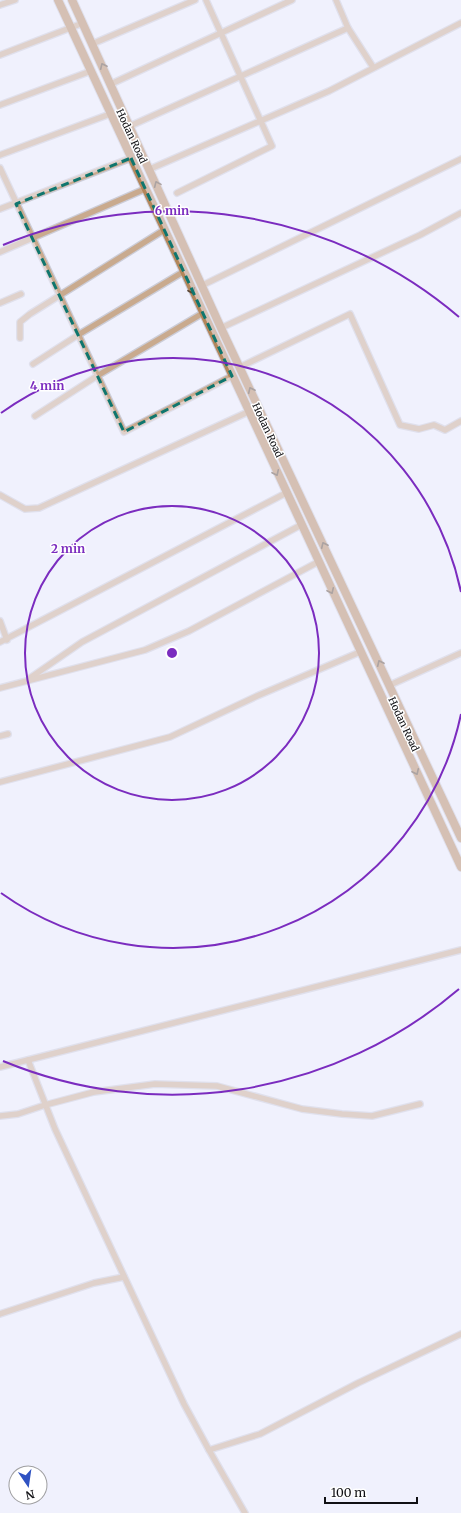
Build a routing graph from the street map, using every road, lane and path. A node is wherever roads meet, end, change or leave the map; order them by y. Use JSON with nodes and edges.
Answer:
{"nodes":[{"id":1,"x":15,"y":0,"type":"edge"},
{"id":2,"x":58,"y":0,"type":"edge"},
{"id":3,"x":195,"y":0,"type":"edge"},
{"id":4,"x":206,"y":0,"type":"edge"},
{"id":5,"x":292,"y":0,"type":"edge"},
{"id":6,"x":336,"y":0,"type":"edge"},
{"id":7,"x":75,"y":1,"type":"edge"},
{"id":8,"x":0,"y":5,"type":"edge"},
{"id":9,"x":83,"y":23,"type":"junction"},
{"id":10,"x":461,"y":24,"type":"edge"},
{"id":11,"x":348,"y":28,"type":"junction"},
{"id":12,"x":71,"y":29,"type":"junction"},
{"id":13,"x":221,"y":34,"type":"junction"},
{"id":14,"x":92,"y":44,"type":"junction"},
{"id":15,"x":0,"y":55,"type":"edge"},
{"id":16,"x":373,"y":67,"type":"junction"},
{"id":17,"x":91,"y":71,"type":"junction"},
{"id":18,"x":240,"y":77,"type":"junction"},
{"id":19,"x":111,"y":84,"type":"junction"},
{"id":20,"x":0,"y":105,"type":"edge"},
{"id":21,"x":110,"y":114,"type":"junction"},
{"id":22,"x":261,"y":121,"type":"junction"},
{"id":23,"x":130,"y":126,"type":"junction"},
{"id":24,"x":0,"y":155,"type":"edge"},
{"id":25,"x":131,"y":158,"type":"junction"},
{"id":26,"x":461,"y":159,"type":"edge"},
{"id":27,"x":0,"y":168,"type":"edge"},
{"id":28,"x":150,"y":169,"type":"junction"},
{"id":29,"x":145,"y":189,"type":"junction"},
{"id":30,"x":176,"y":194,"type":"dead end"},
{"id":31,"x":16,"y":204,"type":"junction"},
{"id":32,"x":0,"y":209,"type":"edge"},
{"id":33,"x":461,"y":213,"type":"edge"},
{"id":34,"x":164,"y":230,"type":"junction"},
{"id":35,"x":32,"y":238,"type":"junction"},
{"id":36,"x":0,"y":252,"type":"edge"},
{"id":37,"x":184,"y":272,"type":"junction"},
{"id":38,"x":203,"y":285,"type":"junction"},
{"id":39,"x":21,"y":294,"type":"dead end"},
{"id":40,"x":59,"y":295,"type":"junction"},
{"id":41,"x":0,"y":303,"type":"edge"},
{"id":42,"x":203,"y":313,"type":"junction"},
{"id":43,"x":221,"y":328,"type":"junction"},
{"id":44,"x":78,"y":335,"type":"junction"},
{"id":45,"x":20,"y":338,"type":"dead end"},
{"id":46,"x":33,"y":364,"type":"dead end"},
{"id":47,"x":240,"y":367,"type":"junction"},
{"id":48,"x":97,"y":376,"type":"junction"},
{"id":49,"x":232,"y":376,"type":"junction"},
{"id":50,"x":248,"y":412,"type":"junction"},
{"id":51,"x":35,"y":416,"type":"dead end"},
{"id":52,"x":461,"y":420,"type":"edge"},
{"id":53,"x":286,"y":493,"type":"junction"},
{"id":54,"x":0,"y":495,"type":"edge"},
{"id":55,"x":301,"y":525,"type":"junction"},
{"id":56,"x":318,"y":562,"type":"junction"},
{"id":57,"x":0,"y":621,"type":"edge"},
{"id":58,"x":7,"y":640,"type":"junction"},
{"id":59,"x":0,"y":642,"type":"edge"},
{"id":60,"x":360,"y":652,"type":"junction"},
{"id":61,"x":461,"y":653,"type":"edge"},
{"id":62,"x":25,"y":681,"type":"junction"},
{"id":63,"x":390,"y":685,"type":"junction"},
{"id":64,"x":0,"y":688,"type":"edge"},
{"id":65,"x":8,"y":734,"type":"dead end"},
{"id":66,"x":0,"y":736,"type":"edge"},
{"id":67,"x":0,"y":782,"type":"edge"},
{"id":68,"x":461,"y":838,"type":"edge"},
{"id":69,"x":461,"y":867,"type":"edge"},
{"id":70,"x":461,"y":950,"type":"edge"},
{"id":71,"x":28,"y":1060,"type":"junction"},
{"id":72,"x":0,"y":1067,"type":"edge"},
{"id":73,"x":420,"y":1104,"type":"dead end"},
{"id":74,"x":45,"y":1105,"type":"junction"},
{"id":75,"x":0,"y":1116,"type":"edge"},
{"id":76,"x":124,"y":1277,"type":"junction"},
{"id":77,"x":0,"y":1314,"type":"edge"},
{"id":78,"x":461,"y":1334,"type":"edge"},
{"id":79,"x":209,"y":1450,"type":"junction"},
{"id":80,"x":246,"y":1513,"type":"edge"}],
"edges":[{"from":1,"to":8,"type":"street"},
{"from":2,"to":12,"type":"main road","name":"Hodan Road"},
{"from":3,"to":14,"type":"street"},
{"from":4,"to":13,"type":"street"},
{"from":5,"to":13,"type":"street"},
{"from":6,"to":11,"type":"street"},
{"from":7,"to":9,"type":"main road","name":"Hodan Road"},
{"from":9,"to":12,"type":"street"},
{"from":9,"to":14,"type":"main road","name":"Hodan Road"},
{"from":10,"to":16,"type":"street"},
{"from":11,"to":16,"type":"street"},
{"from":11,"to":18,"type":"street"},
{"from":12,"to":15,"type":"street"},
{"from":12,"to":17,"type":"main road","name":"Hodan Road"},
{"from":13,"to":18,"type":"street"},
{"from":13,"to":19,"type":"street"},
{"from":19,"to":14,"type":"main road","name":"Hodan Road","one_way":true},
{"from":16,"to":22,"type":"street"},
{"from":17,"to":20,"type":"street"},
{"from":17,"to":21,"type":"main road","name":"Hodan Road"},
{"from":18,"to":22,"type":"street"},
{"from":18,"to":23,"type":"street"},
{"from":19,"to":23,"type":"main road","name":"Hodan Road"},
{"from":21,"to":24,"type":"street"},
{"from":21,"to":25,"type":"main road","name":"Hodan Road"},
{"from":22,"to":28,"type":"street"},
{"from":22,"to":30,"type":"street"},
{"from":23,"to":28,"type":"main road","name":"Hodan Road"},
{"from":25,"to":29,"type":"main road","name":"Hodan Road"},
{"from":25,"to":31,"type":"street"},
{"from":26,"to":38,"type":"street"},
{"from":27,"to":31,"type":"street"},
{"from":38,"to":28,"type":"main road","name":"Hodan Road","one_way":true},
{"from":29,"to":34,"type":"main road","name":"Hodan Road"},
{"from":29,"to":35,"type":"street"},
{"from":31,"to":32,"type":"street"},
{"from":31,"to":35,"type":"street"},
{"from":33,"to":43,"type":"street"},
{"from":34,"to":37,"type":"main road","name":"Hodan Road"},
{"from":34,"to":40,"type":"street"},
{"from":35,"to":36,"type":"street"},
{"from":35,"to":40,"type":"street"},
{"from":37,"to":42,"type":"main road","name":"Hodan Road","one_way":true},
{"from":37,"to":44,"type":"street"},
{"from":38,"to":43,"type":"main road","name":"Hodan Road"},
{"from":39,"to":41,"type":"street"},
{"from":40,"to":44,"type":"street"},
{"from":40,"to":45,"type":"street"},
{"from":42,"to":48,"type":"street"},
{"from":42,"to":49,"type":"main road","name":"Hodan Road"},
{"from":43,"to":47,"type":"main road","name":"Hodan Road"},
{"from":44,"to":46,"type":"street"},
{"from":44,"to":48,"type":"street"},
{"from":47,"to":52,"type":"street"},
{"from":63,"to":47,"type":"main road","name":"Hodan Road","one_way":true},
{"from":48,"to":49,"type":"street"},
{"from":48,"to":51,"type":"street"},
{"from":49,"to":50,"type":"main road","name":"Hodan Road"},
{"from":50,"to":53,"type":"main road","name":"Hodan Road","one_way":true},
{"from":50,"to":54,"type":"street"},
{"from":53,"to":55,"type":"main road","name":"Hodan Road"},
{"from":53,"to":58,"type":"street"},
{"from":55,"to":56,"type":"main road","name":"Hodan Road"},
{"from":55,"to":62,"type":"street"},
{"from":56,"to":60,"type":"main road","name":"Hodan Road","one_way":true},
{"from":56,"to":62,"type":"street"},
{"from":57,"to":58,"type":"street"},
{"from":58,"to":59,"type":"street"},
{"from":60,"to":67,"type":"street"},
{"from":60,"to":69,"type":"main road","name":"Hodan Road","one_way":true},
{"from":61,"to":63,"type":"street"},
{"from":62,"to":64,"type":"street"},
{"from":63,"to":68,"type":"main road","name":"Hodan Road"},
{"from":65,"to":66,"type":"street"},
{"from":70,"to":71,"type":"street"},
{"from":71,"to":72,"type":"street"},
{"from":71,"to":74,"type":"street"},
{"from":73,"to":74,"type":"street"},
{"from":74,"to":75,"type":"street"},
{"from":74,"to":76,"type":"street"},
{"from":76,"to":77,"type":"street"},
{"from":76,"to":79,"type":"street"},
{"from":78,"to":79,"type":"street"},
{"from":79,"to":80,"type":"street"}]}
